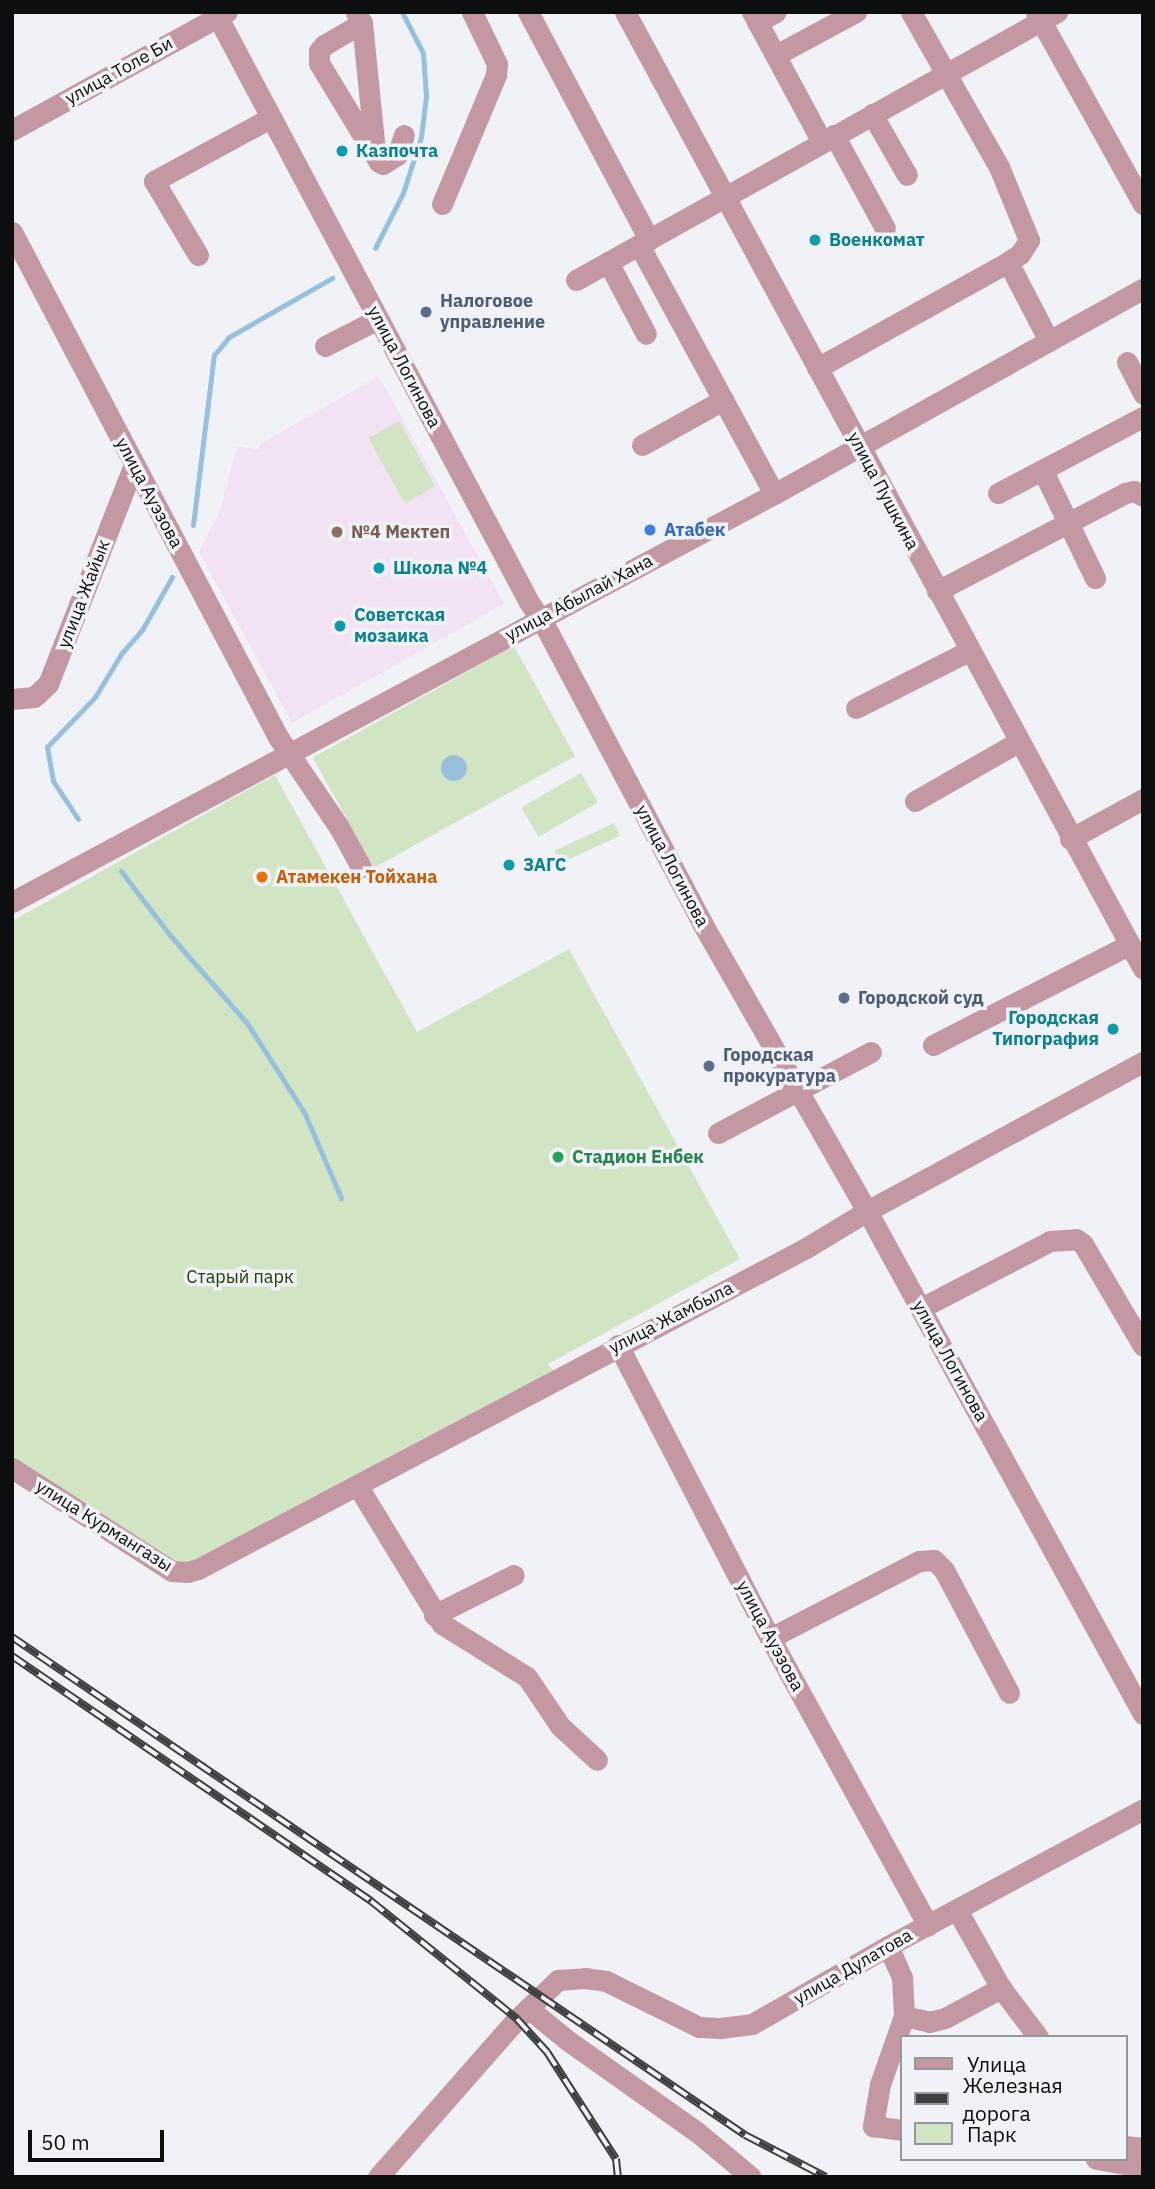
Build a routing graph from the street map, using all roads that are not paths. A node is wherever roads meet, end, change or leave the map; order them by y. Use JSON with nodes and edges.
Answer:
{"nodes":[{"id":1,"x":472,"y":12,"type":"edge"},
{"id":2,"x":528,"y":12,"type":"edge"},
{"id":3,"x":625,"y":12,"type":"edge"},
{"id":4,"x":856,"y":12,"type":"edge"},
{"id":5,"x":911,"y":12,"type":"edge"},
{"id":6,"x":220,"y":14,"type":"edge"},
{"id":7,"x":1045,"y":15,"type":"edge"},
{"id":8,"x":762,"y":16,"type":"edge"},
{"id":9,"x":359,"y":18,"type":"edge"},
{"id":10,"x":776,"y":55,"type":"junction"},
{"id":11,"x":945,"y":73,"type":"junction"},
{"id":12,"x":872,"y":114,"type":"junction"},
{"id":13,"x":270,"y":118,"type":"junction"},
{"id":14,"x":12,"y":130,"type":"edge"},
{"id":15,"x":404,"y":135,"type":"dead end"},
{"id":16,"x":828,"y":139,"type":"junction"},
{"id":17,"x":376,"y":159,"type":"junction"},
{"id":18,"x":906,"y":175,"type":"dead end"},
{"id":19,"x":723,"y":199,"type":"junction"},
{"id":20,"x":442,"y":204,"type":"dead end"},
{"id":21,"x":1143,"y":204,"type":"edge"},
{"id":22,"x":885,"y":228,"type":"dead end"},
{"id":23,"x":12,"y":232,"type":"edge"},
{"id":24,"x":644,"y":242,"type":"junction"},
{"id":25,"x":198,"y":255,"type":"dead end"},
{"id":26,"x":607,"y":262,"type":"junction"},
{"id":27,"x":1008,"y":262,"type":"junction"},
{"id":28,"x":576,"y":280,"type":"dead end"},
{"id":29,"x":1143,"y":289,"type":"edge"},
{"id":30,"x":377,"y":318,"type":"junction"},
{"id":31,"x":646,"y":334,"type":"dead end"},
{"id":32,"x":1049,"y":341,"type":"junction"},
{"id":33,"x":325,"y":346,"type":"dead end"},
{"id":34,"x":1127,"y":362,"type":"dead end"},
{"id":35,"x":817,"y":368,"type":"junction"},
{"id":36,"x":1143,"y":394,"type":"edge"},
{"id":37,"x":723,"y":400,"type":"junction"},
{"id":38,"x":1143,"y":417,"type":"edge"},
{"id":39,"x":858,"y":444,"type":"junction"},
{"id":40,"x":642,"y":445,"type":"dead end"},
{"id":41,"x":134,"y":464,"type":"junction"},
{"id":42,"x":1043,"y":471,"type":"junction"},
{"id":43,"x":999,"y":493,"type":"dead end"},
{"id":44,"x":774,"y":494,"type":"junction"},
{"id":45,"x":1143,"y":496,"type":"edge"},
{"id":46,"x":1066,"y":523,"type":"junction"},
{"id":47,"x":1095,"y":578,"type":"dead end"},
{"id":48,"x":937,"y":591,"type":"junction"},
{"id":49,"x":539,"y":619,"type":"junction"},
{"id":50,"x":969,"y":651,"type":"junction"},
{"id":51,"x":12,"y":699,"type":"edge"},
{"id":52,"x":856,"y":708,"type":"dead end"},
{"id":53,"x":1018,"y":742,"type":"junction"},
{"id":54,"x":289,"y":752,"type":"junction"},
{"id":55,"x":1143,"y":799,"type":"edge"},
{"id":56,"x":915,"y":800,"type":"dead end"},
{"id":57,"x":1070,"y":839,"type":"junction"},
{"id":58,"x":361,"y":867,"type":"dead end"},
{"id":59,"x":12,"y":902,"type":"edge"},
{"id":60,"x":1130,"y":944,"type":"junction"},
{"id":61,"x":1143,"y":969,"type":"edge"},
{"id":62,"x":933,"y":1045,"type":"dead end"},
{"id":63,"x":871,"y":1052,"type":"dead end"},
{"id":64,"x":1143,"y":1062,"type":"edge"},
{"id":65,"x":799,"y":1091,"type":"junction"},
{"id":66,"x":718,"y":1133,"type":"dead end"},
{"id":67,"x":867,"y":1211,"type":"junction"},
{"id":68,"x":921,"y":1308,"type":"junction"},
{"id":69,"x":618,"y":1345,"type":"junction"},
{"id":70,"x":1143,"y":1346,"type":"edge"},
{"id":71,"x":12,"y":1468,"type":"edge"},
{"id":72,"x":357,"y":1485,"type":"junction"},
{"id":73,"x":198,"y":1569,"type":"joint"},
{"id":74,"x":514,"y":1575,"type":"dead end"},
{"id":75,"x":434,"y":1615,"type":"junction"},
{"id":76,"x":770,"y":1638,"type":"junction"},
{"id":77,"x":1009,"y":1693,"type":"dead end"},
{"id":78,"x":1143,"y":1714,"type":"edge"},
{"id":79,"x":597,"y":1760,"type":"dead end"},
{"id":80,"x":1143,"y":1809,"type":"edge"},
{"id":81,"x":957,"y":1910,"type":"junction"},
{"id":82,"x":928,"y":1925,"type":"junction"},
{"id":83,"x":888,"y":1946,"type":"junction"},
{"id":84,"x":1001,"y":1988,"type":"junction"},
{"id":85,"x":528,"y":2008,"type":"junction"},
{"id":86,"x":904,"y":2016,"type":"junction"},
{"id":87,"x":1037,"y":2035,"type":"edge"},
{"id":88,"x":900,"y":2130,"type":"edge"},
{"id":89,"x":1108,"y":2161,"type":"edge"},
{"id":90,"x":1143,"y":2167,"type":"edge"},
{"id":91,"x":378,"y":2177,"type":"edge"},
{"id":92,"x":751,"y":2177,"type":"edge"}],
"edges":[{"from":1,"to":20,"type":"street"},
{"from":2,"to":24,"type":"street"},
{"from":3,"to":19,"type":"street","name":"улица Пушкина"},
{"from":4,"to":10,"type":"street"},
{"from":5,"to":11,"type":"street"},
{"from":6,"to":13,"type":"street","name":"улица Логинова"},
{"from":6,"to":14,"type":"street","name":"улица Толе Би"},
{"from":7,"to":11,"type":"street"},
{"from":7,"to":21,"type":"street"},
{"from":8,"to":10,"type":"street"},
{"from":9,"to":17,"type":"street"},
{"from":9,"to":17,"type":"street"},
{"from":10,"to":16,"type":"street"},
{"from":11,"to":12,"type":"street"},
{"from":11,"to":27,"type":"street"},
{"from":12,"to":16,"type":"street"},
{"from":12,"to":18,"type":"street"},
{"from":13,"to":25,"type":"street"},
{"from":13,"to":30,"type":"street","name":"улица Логинова"},
{"from":15,"to":17,"type":"street"},
{"from":16,"to":19,"type":"street"},
{"from":16,"to":22,"type":"street"},
{"from":19,"to":24,"type":"street"},
{"from":19,"to":35,"type":"street","name":"улица Пушкина"},
{"from":23,"to":41,"type":"street","name":"улица Ауэзова"},
{"from":24,"to":26,"type":"street"},
{"from":24,"to":37,"type":"street"},
{"from":26,"to":28,"type":"street"},
{"from":26,"to":31,"type":"street"},
{"from":27,"to":32,"type":"street"},
{"from":27,"to":35,"type":"street"},
{"from":29,"to":32,"type":"street","name":"улица Абылай Хана"},
{"from":30,"to":33,"type":"street"},
{"from":30,"to":49,"type":"street","name":"улица Логинова"},
{"from":32,"to":39,"type":"street","name":"улица Абылай Хана"},
{"from":34,"to":36,"type":"street"},
{"from":35,"to":39,"type":"street","name":"улица Пушкина"},
{"from":37,"to":40,"type":"street"},
{"from":37,"to":44,"type":"street"},
{"from":38,"to":42,"type":"street"},
{"from":39,"to":44,"type":"street","name":"улица Абылай Хана"},
{"from":39,"to":48,"type":"street","name":"улица Пушкина"},
{"from":41,"to":51,"type":"street","name":"улица Жайык"},
{"from":41,"to":54,"type":"street","name":"улица Ауэзова"},
{"from":42,"to":43,"type":"street"},
{"from":42,"to":46,"type":"street"},
{"from":44,"to":49,"type":"street","name":"улица Абылай Хана"},
{"from":45,"to":46,"type":"street"},
{"from":46,"to":47,"type":"street"},
{"from":46,"to":48,"type":"street"},
{"from":48,"to":50,"type":"street","name":"улица Пушкина"},
{"from":49,"to":54,"type":"street","name":"улица Абылай Хана"},
{"from":49,"to":65,"type":"street","name":"улица Логинова"},
{"from":50,"to":52,"type":"street"},
{"from":50,"to":53,"type":"street","name":"улица Пушкина"},
{"from":53,"to":56,"type":"street"},
{"from":53,"to":57,"type":"street","name":"улица Пушкина"},
{"from":54,"to":58,"type":"street","name":"улица Ауэзова"},
{"from":54,"to":59,"type":"street","name":"улица Абылай Хана"},
{"from":55,"to":57,"type":"street"},
{"from":57,"to":60,"type":"street","name":"улица Пушкина"},
{"from":60,"to":61,"type":"street","name":"улица Пушкина"},
{"from":60,"to":62,"type":"street"},
{"from":63,"to":65,"type":"street"},
{"from":64,"to":67,"type":"street","name":"улица Жамбыла"},
{"from":65,"to":66,"type":"street"},
{"from":65,"to":67,"type":"street","name":"улица Логинова"},
{"from":67,"to":68,"type":"street","name":"улица Логинова"},
{"from":67,"to":69,"type":"street","name":"улица Жамбыла"},
{"from":68,"to":70,"type":"street"},
{"from":68,"to":78,"type":"street","name":"улица Логинова"},
{"from":69,"to":72,"type":"street","name":"улица Жамбыла"},
{"from":69,"to":76,"type":"street","name":"улица Ауэзова"},
{"from":71,"to":73,"type":"street","name":"улица Курмангазы"},
{"from":72,"to":73,"type":"street","name":"улица Жамбыла"},
{"from":72,"to":75,"type":"street"},
{"from":74,"to":75,"type":"street"},
{"from":75,"to":79,"type":"street"},
{"from":76,"to":77,"type":"street"},
{"from":76,"to":82,"type":"street","name":"улица Ауэзова"},
{"from":80,"to":81,"type":"street","name":"улица Дулатова"},
{"from":81,"to":82,"type":"street","name":"улица Дулатова"},
{"from":81,"to":84,"type":"street"},
{"from":82,"to":83,"type":"street","name":"улица Дулатова"},
{"from":83,"to":85,"type":"street","name":"улица Дулатова"},
{"from":83,"to":86,"type":"street"},
{"from":84,"to":86,"type":"street"},
{"from":84,"to":87,"type":"street"},
{"from":85,"to":91,"type":"street"},
{"from":85,"to":92,"type":"street"},
{"from":86,"to":88,"type":"street"},
{"from":89,"to":90,"type":"street"}]}
